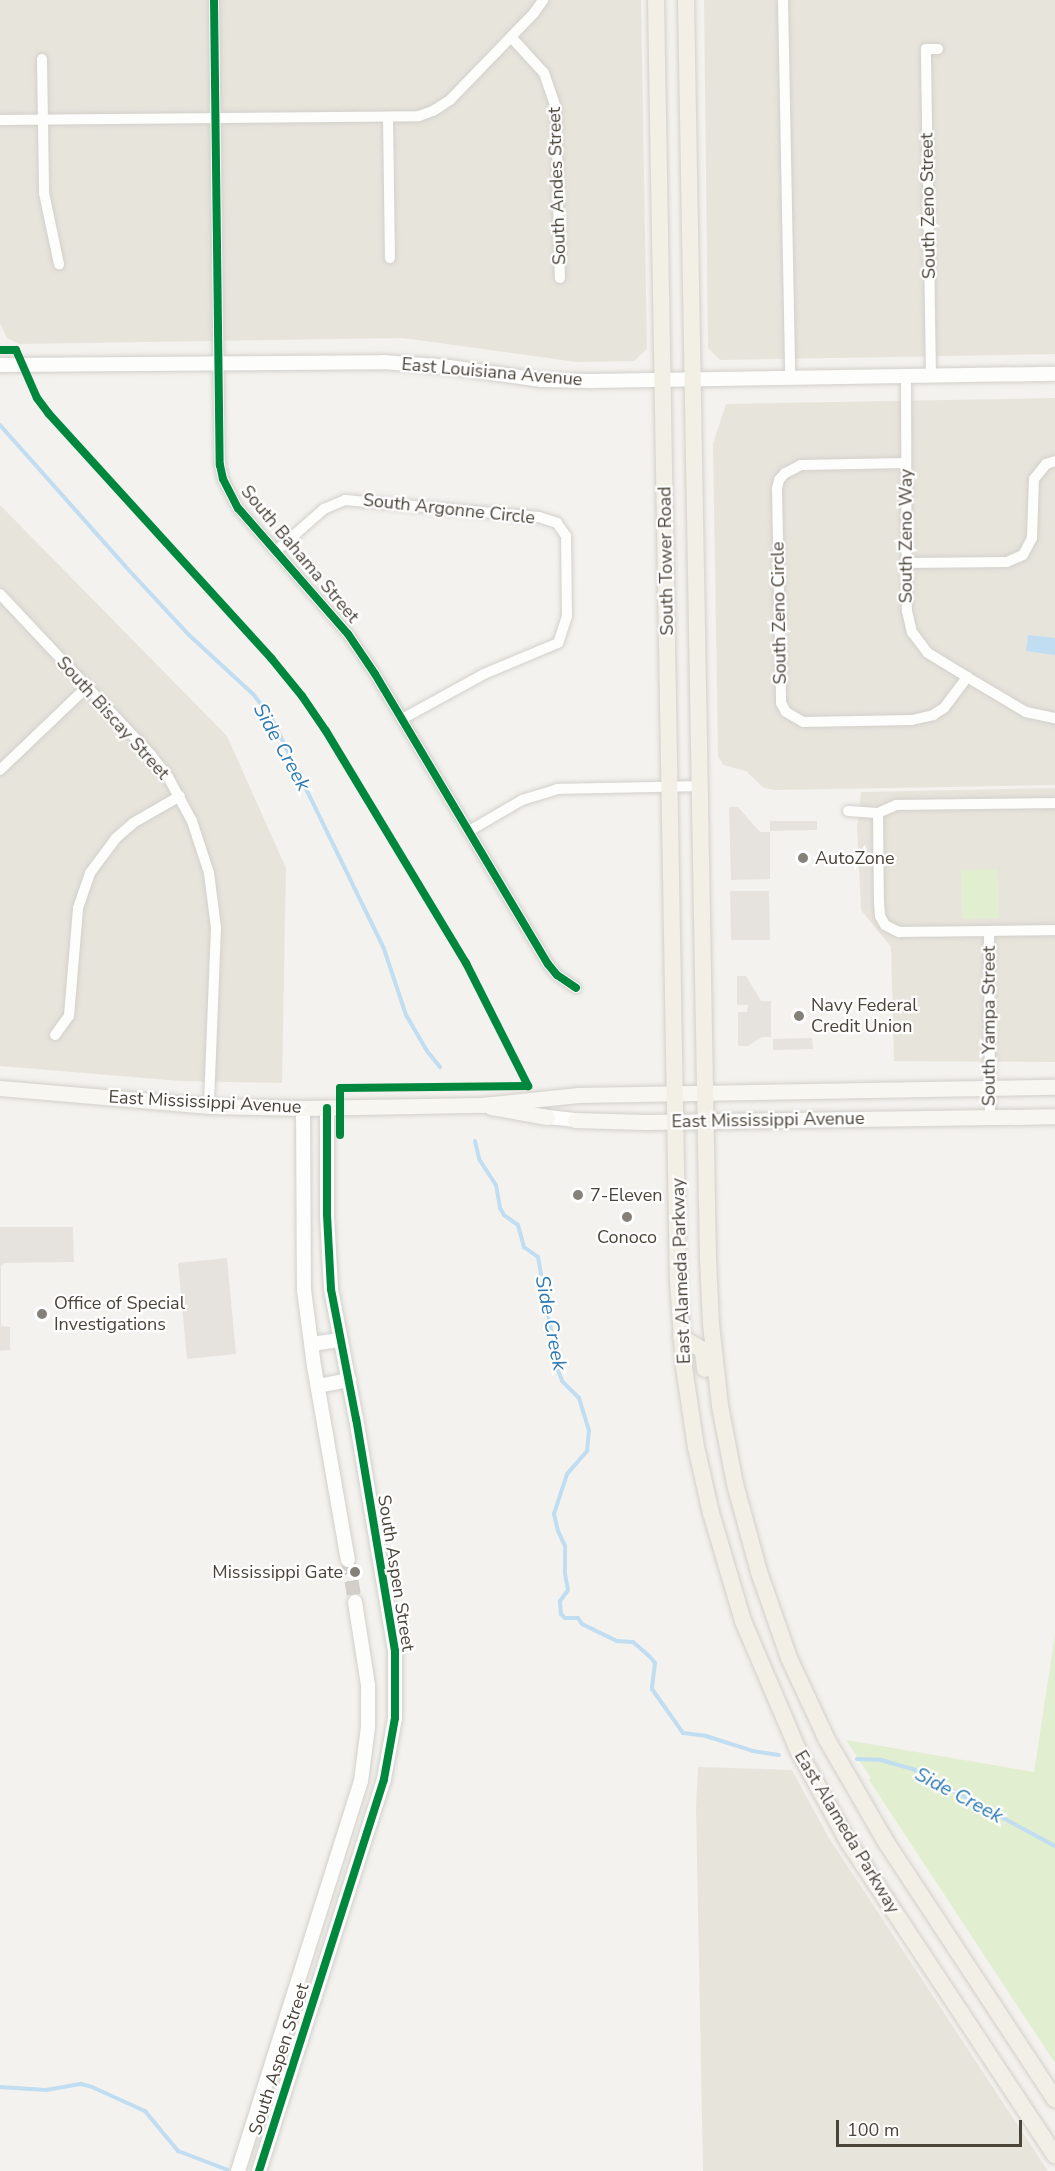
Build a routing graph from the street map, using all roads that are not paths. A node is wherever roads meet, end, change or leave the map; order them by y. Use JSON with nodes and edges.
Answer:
{"nodes":[{"id":1,"x":214,"y":0,"type":"edge"},
{"id":2,"x":543,"y":0,"type":"edge"},
{"id":3,"x":656,"y":0,"type":"edge"},
{"id":4,"x":686,"y":0,"type":"edge"},
{"id":5,"x":783,"y":0,"type":"edge"},
{"id":6,"x":512,"y":37,"type":"junction"},
{"id":7,"x":938,"y":49,"type":"dead end"},
{"id":8,"x":42,"y":59,"type":"dead end"},
{"id":9,"x":388,"y":117,"type":"junction"},
{"id":10,"x":215,"y":119,"type":"junction"},
{"id":11,"x":0,"y":120,"type":"edge"},
{"id":12,"x":43,"y":121,"type":"junction"},
{"id":13,"x":390,"y":258,"type":"dead end"},
{"id":14,"x":59,"y":264,"type":"dead end"},
{"id":15,"x":560,"y":278,"type":"dead end"},
{"id":16,"x":219,"y":362,"type":"junction"},
{"id":17,"x":0,"y":365,"type":"edge"},
{"id":18,"x":1055,"y":374,"type":"edge"},
{"id":19,"x":931,"y":376,"type":"junction"},
{"id":20,"x":906,"y":377,"type":"junction"},
{"id":21,"x":790,"y":378,"type":"junction"},
{"id":22,"x":693,"y":380,"type":"junction"},
{"id":23,"x":663,"y":381,"type":"junction"},
{"id":24,"x":1055,"y":461,"type":"edge"},
{"id":25,"x":906,"y":463,"type":"junction"},
{"id":26,"x":276,"y":551,"type":"junction"},
{"id":27,"x":907,"y":563,"type":"junction"},
{"id":28,"x":0,"y":594,"type":"edge"},
{"id":29,"x":967,"y":677,"type":"junction"},
{"id":30,"x":87,"y":687,"type":"junction"},
{"id":31,"x":1055,"y":718,"type":"edge"},
{"id":32,"x":402,"y":720,"type":"junction"},
{"id":33,"x":0,"y":770,"type":"edge"},
{"id":34,"x":670,"y":786,"type":"junction"},
{"id":35,"x":700,"y":786,"type":"junction"},
{"id":36,"x":180,"y":796,"type":"junction"},
{"id":37,"x":1055,"y":802,"type":"edge"},
{"id":38,"x":848,"y":811,"type":"dead end"},
{"id":39,"x":878,"y":813,"type":"junction"},
{"id":40,"x":469,"y":831,"type":"junction"},
{"id":41,"x":1055,"y":930,"type":"edge"},
{"id":42,"x":989,"y":931,"type":"junction"},
{"id":43,"x":576,"y":988,"type":"dead end"},
{"id":44,"x":54,"y":1035,"type":"dead end"},
{"id":45,"x":1055,"y":1087,"type":"edge"},
{"id":46,"x":0,"y":1088,"type":"edge"},
{"id":47,"x":989,"y":1088,"type":"junction"},
{"id":48,"x":675,"y":1093,"type":"junction"},
{"id":49,"x":705,"y":1093,"type":"junction"},
{"id":50,"x":482,"y":1105,"type":"junction"},
{"id":51,"x":209,"y":1106,"type":"junction"},
{"id":52,"x":303,"y":1108,"type":"junction"},
{"id":53,"x":327,"y":1108,"type":"junction"},
{"id":54,"x":1055,"y":1116,"type":"edge"},
{"id":55,"x":547,"y":1117,"type":"joint"},
{"id":56,"x":990,"y":1118,"type":"junction"},
{"id":57,"x":575,"y":1120,"type":"joint"},
{"id":58,"x":706,"y":1121,"type":"junction"},
{"id":59,"x":676,"y":1122,"type":"junction"},
{"id":60,"x":681,"y":1337,"type":"junction"},
{"id":61,"x":340,"y":1340,"type":"junction"},
{"id":62,"x":311,"y":1344,"type":"junction"},
{"id":63,"x":349,"y":1380,"type":"junction"},
{"id":64,"x":318,"y":1386,"type":"junction"},
{"id":65,"x":727,"y":1443,"type":"junction"},
{"id":66,"x":348,"y":1560,"type":"tunnel mouth"},
{"id":67,"x":355,"y":1602,"type":"tunnel mouth"},
{"id":68,"x":1055,"y":2099,"type":"edge"},
{"id":69,"x":1055,"y":2155,"type":"edge"},
{"id":70,"x":240,"y":2166,"type":"edge"},
{"id":71,"x":260,"y":2169,"type":"edge"}],
"edges":[{"from":1,"to":10,"type":"street","name":"South Bahama Street"},
{"from":2,"to":6,"type":"street"},
{"from":3,"to":23,"type":"main road","name":"South Tower Road"},
{"from":4,"to":22,"type":"main road","name":"South Tower Road"},
{"from":5,"to":21,"type":"street"},
{"from":6,"to":9,"type":"street"},
{"from":6,"to":15,"type":"street","name":"South Andes Street"},
{"from":7,"to":19,"type":"street","name":"South Zeno Street"},
{"from":8,"to":12,"type":"street"},
{"from":9,"to":10,"type":"street"},
{"from":9,"to":13,"type":"street"},
{"from":10,"to":12,"type":"street"},
{"from":10,"to":16,"type":"street","name":"South Bahama Street"},
{"from":11,"to":12,"type":"street"},
{"from":12,"to":14,"type":"street"},
{"from":16,"to":17,"type":"street","name":"East Louisiana Avenue"},
{"from":16,"to":23,"type":"street","name":"East Louisiana Avenue"},
{"from":16,"to":26,"type":"street","name":"South Bahama Street"},
{"from":18,"to":19,"type":"street","name":"East Louisiana Avenue"},
{"from":19,"to":20,"type":"street","name":"East Louisiana Avenue"},
{"from":20,"to":21,"type":"street","name":"East Louisiana Avenue"},
{"from":20,"to":25,"type":"street","name":"South Zeno Way"},
{"from":21,"to":22,"type":"street","name":"East Louisiana Avenue"},
{"from":22,"to":23,"type":"street","name":"East Louisiana Avenue"},
{"from":22,"to":35,"type":"main road","name":"South Tower Road"},
{"from":23,"to":34,"type":"main road","name":"South Tower Road"},
{"from":24,"to":27,"type":"street"},
{"from":25,"to":27,"type":"street","name":"South Zeno Way"},
{"from":25,"to":29,"type":"street","name":"South Zeno Circle"},
{"from":26,"to":32,"type":"street","name":"South Bahama Street"},
{"from":26,"to":32,"type":"street","name":"South Argonne Circle"},
{"from":27,"to":29,"type":"street","name":"South Zeno Way"},
{"from":28,"to":30,"type":"street","name":"South Biscay Street"},
{"from":29,"to":31,"type":"street","name":"South Zeno Way"},
{"from":30,"to":33,"type":"street"},
{"from":30,"to":36,"type":"street","name":"South Biscay Street"},
{"from":32,"to":40,"type":"street","name":"South Bahama Street"},
{"from":34,"to":35,"type":"street"},
{"from":34,"to":40,"type":"street"},
{"from":34,"to":48,"type":"main road","name":"South Tower Road"},
{"from":35,"to":49,"type":"main road","name":"South Tower Road"},
{"from":36,"to":44,"type":"street"},
{"from":36,"to":51,"type":"street","name":"South Biscay Street"},
{"from":37,"to":39,"type":"street"},
{"from":38,"to":39,"type":"street"},
{"from":39,"to":42,"type":"street","name":"South Yampa Street"},
{"from":40,"to":43,"type":"street","name":"South Bahama Street"},
{"from":41,"to":42,"type":"street"},
{"from":42,"to":47,"type":"street","name":"South Yampa Street"},
{"from":45,"to":47,"type":"main road","name":"East Mississippi Avenue"},
{"from":46,"to":51,"type":"main road","name":"East Mississippi Avenue"},
{"from":47,"to":49,"type":"main road","name":"East Mississippi Avenue"},
{"from":47,"to":56,"type":"street","name":"South Yampa Street"},
{"from":48,"to":49,"type":"main road","name":"East Mississippi Avenue"},
{"from":48,"to":50,"type":"main road","name":"East Mississippi Avenue"},
{"from":48,"to":59,"type":"main road","name":"South Tower Road"},
{"from":49,"to":58,"type":"main road","name":"South Tower Road"},
{"from":50,"to":53,"type":"main road","name":"East Mississippi Avenue"},
{"from":50,"to":55,"type":"main road","name":"East Mississippi Avenue"},
{"from":51,"to":52,"type":"main road","name":"East Mississippi Avenue"},
{"from":52,"to":53,"type":"main road","name":"East Mississippi Avenue"},
{"from":52,"to":62,"type":"street"},
{"from":53,"to":61,"type":"street","name":"South Aspen Street"},
{"from":54,"to":56,"type":"main road","name":"East Mississippi Avenue"},
{"from":55,"to":57,"type":"street","name":"East Mississippi Avenue"},
{"from":56,"to":58,"type":"main road","name":"East Mississippi Avenue"},
{"from":57,"to":59,"type":"main road","name":"East Mississippi Avenue"},
{"from":58,"to":59,"type":"main road","name":"East Mississippi Avenue"},
{"from":58,"to":65,"type":"main road","name":"East Alameda Parkway"},
{"from":59,"to":60,"type":"main road","name":"East Alameda Parkway"},
{"from":60,"to":65,"type":"main road"},
{"from":60,"to":69,"type":"main road","name":"East Alameda Parkway"},
{"from":61,"to":62,"type":"street"},
{"from":61,"to":63,"type":"street","name":"South Aspen Street"},
{"from":62,"to":64,"type":"street"},
{"from":63,"to":64,"type":"street"},
{"from":63,"to":71,"type":"street","name":"South Aspen Street"},
{"from":64,"to":66,"type":"street"},
{"from":65,"to":68,"type":"main road","name":"East Alameda Parkway"},
{"from":67,"to":70,"type":"street","name":"South Aspen Street"}]}
